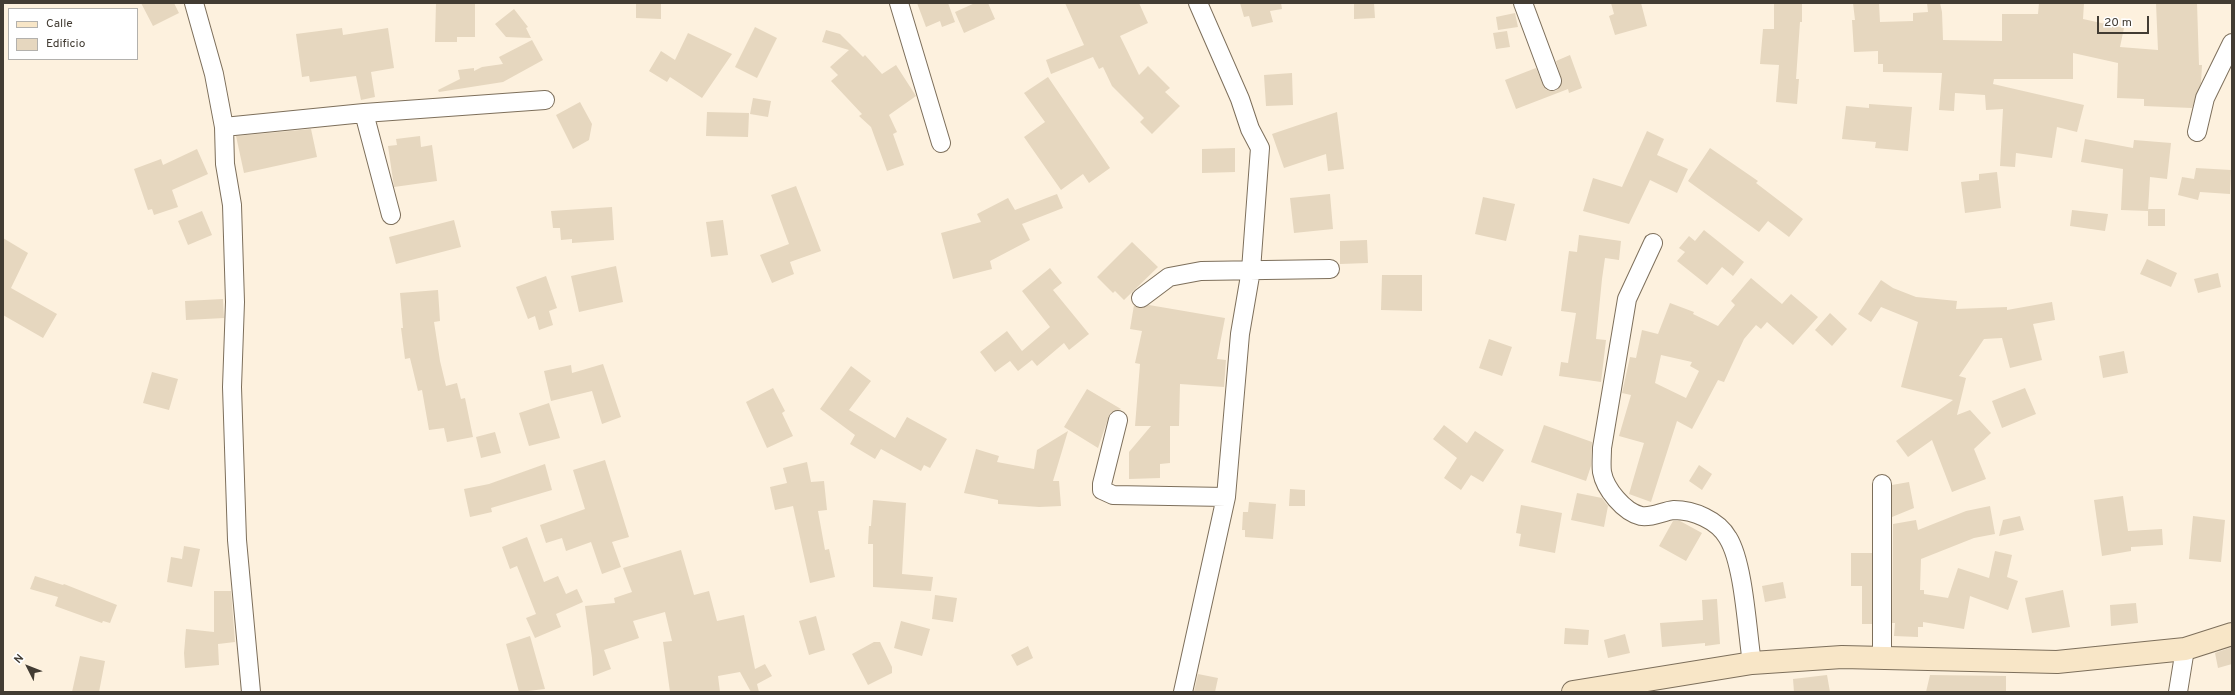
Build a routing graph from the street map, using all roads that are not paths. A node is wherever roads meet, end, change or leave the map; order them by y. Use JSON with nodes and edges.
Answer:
{"nodes":[{"id":1,"x":194,"y":3,"type":"edge"},
{"id":2,"x":899,"y":3,"type":"edge"},
{"id":3,"x":1198,"y":3,"type":"edge"},
{"id":4,"x":1523,"y":3,"type":"edge"},
{"id":5,"x":2232,"y":43,"type":"edge"},
{"id":6,"x":1552,"y":81,"type":"dead end"},
{"id":7,"x":546,"y":100,"type":"dead end"},
{"id":8,"x":364,"y":113,"type":"junction"},
{"id":9,"x":224,"y":128,"type":"junction"},
{"id":10,"x":2197,"y":132,"type":"dead end"},
{"id":11,"x":941,"y":143,"type":"dead end"},
{"id":12,"x":391,"y":215,"type":"dead end"},
{"id":13,"x":1653,"y":243,"type":"dead end"},
{"id":14,"x":1330,"y":269,"type":"dead end"},
{"id":15,"x":1251,"y":270,"type":"junction"},
{"id":16,"x":1141,"y":298,"type":"dead end"},
{"id":17,"x":1118,"y":420,"type":"dead end"},
{"id":18,"x":1882,"y":484,"type":"dead end"},
{"id":19,"x":1226,"y":497,"type":"junction"},
{"id":20,"x":2232,"y":634,"type":"edge"},
{"id":21,"x":2185,"y":649,"type":"junction"},
{"id":22,"x":1882,"y":658,"type":"junction"},
{"id":23,"x":1752,"y":663,"type":"junction"},
{"id":24,"x":251,"y":692,"type":"edge"},
{"id":25,"x":1183,"y":692,"type":"edge"},
{"id":26,"x":1573,"y":692,"type":"edge"},
{"id":27,"x":2178,"y":692,"type":"edge"}],
"edges":[{"from":1,"to":9,"type":"street"},
{"from":2,"to":11,"type":"street"},
{"from":3,"to":15,"type":"street"},
{"from":4,"to":6,"type":"street"},
{"from":5,"to":10,"type":"street"},
{"from":7,"to":8,"type":"street"},
{"from":8,"to":9,"type":"street"},
{"from":8,"to":12,"type":"street"},
{"from":9,"to":24,"type":"street"},
{"from":13,"to":23,"type":"street"},
{"from":14,"to":15,"type":"street"},
{"from":15,"to":16,"type":"street"},
{"from":15,"to":19,"type":"street"},
{"from":17,"to":19,"type":"street"},
{"from":18,"to":22,"type":"street"},
{"from":19,"to":25,"type":"street"},
{"from":20,"to":21,"type":"street"},
{"from":21,"to":22,"type":"street"},
{"from":21,"to":27,"type":"street"},
{"from":22,"to":23,"type":"street"},
{"from":23,"to":26,"type":"street"}]}
